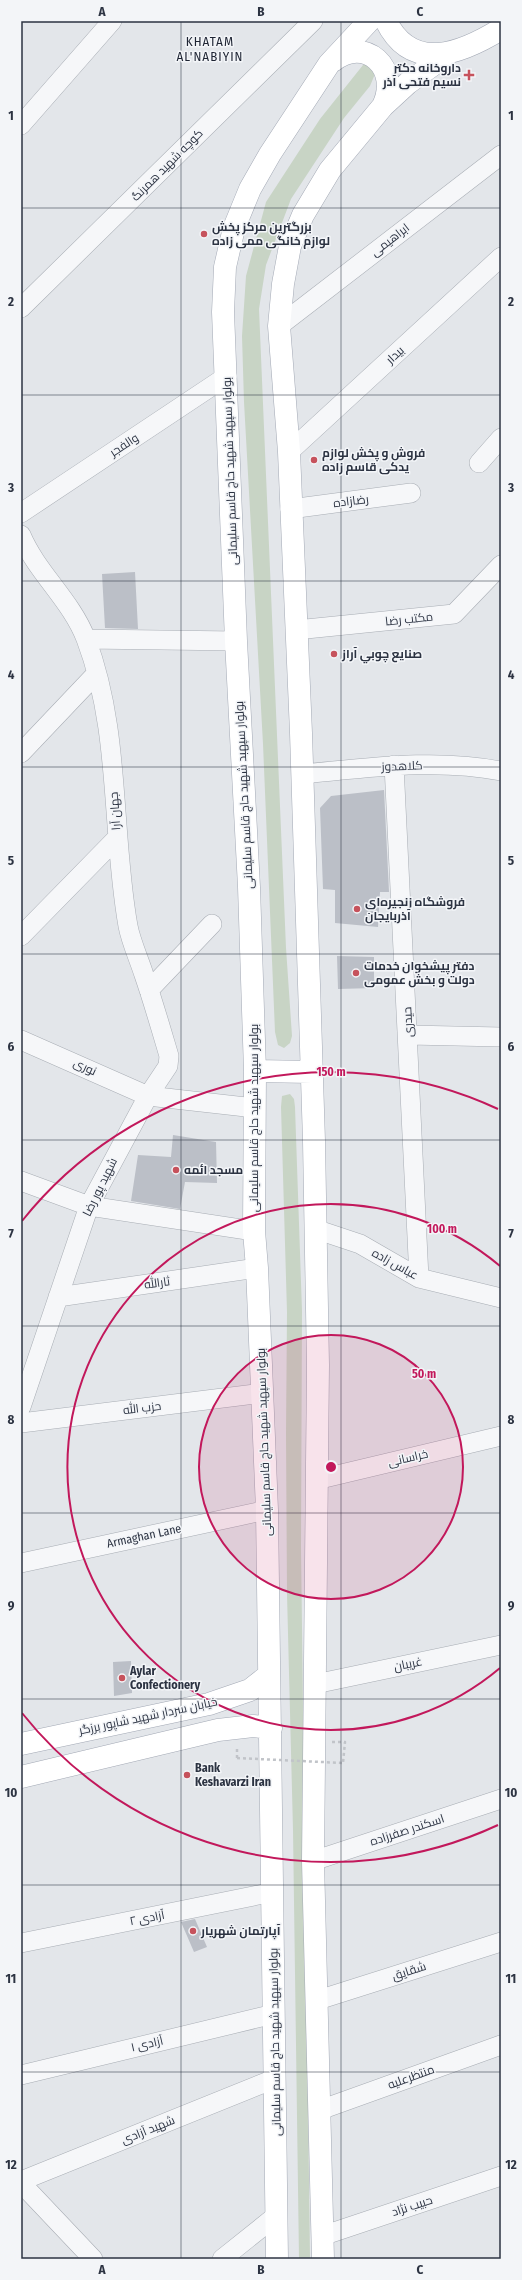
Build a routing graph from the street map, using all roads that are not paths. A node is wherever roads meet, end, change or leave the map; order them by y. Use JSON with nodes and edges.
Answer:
{"nodes":[{"id":1,"x":112,"y":21,"type":"edge"},
{"id":2,"x":313,"y":21,"type":"edge"},
{"id":3,"x":369,"y":21,"type":"edge"},
{"id":4,"x":386,"y":21,"type":"edge"},
{"id":5,"x":501,"y":29,"type":"edge"},
{"id":6,"x":449,"y":53,"type":"junction"},
{"id":7,"x":329,"y":64,"type":"junction"},
{"id":8,"x":383,"y":106,"type":"junction"},
{"id":9,"x":21,"y":125,"type":"edge"},
{"id":10,"x":501,"y":155,"type":"edge"},
{"id":11,"x":501,"y":257,"type":"edge"},
{"id":12,"x":21,"y":308,"type":"edge"},
{"id":13,"x":279,"y":326,"type":"junction"},
{"id":14,"x":227,"y":376,"type":"junction"},
{"id":15,"x":501,"y":438,"type":"edge"},
{"id":16,"x":289,"y":452,"type":"junction"},
{"id":17,"x":479,"y":463,"type":"dead end"},
{"id":18,"x":411,"y":493,"type":"dead end"},
{"id":19,"x":290,"y":509,"type":"junction"},
{"id":20,"x":21,"y":513,"type":"edge"},
{"id":21,"x":21,"y":535,"type":"edge"},
{"id":22,"x":25,"y":559,"type":"edge"},
{"id":23,"x":501,"y":565,"type":"edge"},
{"id":24,"x":296,"y":630,"type":"junction"},
{"id":25,"x":86,"y":639,"type":"junction"},
{"id":26,"x":236,"y":641,"type":"junction"},
{"id":27,"x":96,"y":674,"type":"junction"},
{"id":28,"x":21,"y":754,"type":"edge"},
{"id":29,"x":394,"y":765,"type":"junction"},
{"id":30,"x":501,"y":771,"type":"edge"},
{"id":31,"x":303,"y":774,"type":"junction"},
{"id":32,"x":117,"y":838,"type":"junction"},
{"id":33,"x":212,"y":924,"type":"dead end"},
{"id":34,"x":21,"y":936,"type":"edge"},
{"id":35,"x":149,"y":990,"type":"junction"},
{"id":36,"x":408,"y":1035,"type":"junction"},
{"id":37,"x":501,"y":1037,"type":"edge"},
{"id":38,"x":21,"y":1040,"type":"edge"},
{"id":39,"x":255,"y":1071,"type":"junction"},
{"id":40,"x":312,"y":1072,"type":"junction"},
{"id":41,"x":148,"y":1096,"type":"junction"},
{"id":42,"x":255,"y":1108,"type":"junction"},
{"id":43,"x":21,"y":1181,"type":"edge"},
{"id":44,"x":89,"y":1206,"type":"junction"},
{"id":45,"x":315,"y":1229,"type":"junction"},
{"id":46,"x":254,"y":1231,"type":"junction"},
{"id":47,"x":257,"y":1268,"type":"junction"},
{"id":48,"x":419,"y":1278,"type":"junction"},
{"id":49,"x":58,"y":1297,"type":"junction"},
{"id":50,"x":501,"y":1298,"type":"edge"},
{"id":51,"x":263,"y":1393,"type":"junction"},
{"id":52,"x":21,"y":1407,"type":"edge"},
{"id":53,"x":21,"y":1423,"type":"edge"},
{"id":54,"x":501,"y":1436,"type":"edge"},
{"id":55,"x":316,"y":1480,"type":"junction"},
{"id":56,"x":267,"y":1510,"type":"junction"},
{"id":57,"x":21,"y":1563,"type":"edge"},
{"id":58,"x":501,"y":1645,"type":"edge"},
{"id":59,"x":269,"y":1675,"type":"junction"},
{"id":60,"x":315,"y":1684,"type":"junction"},
{"id":61,"x":209,"y":1704,"type":"junction"},
{"id":62,"x":271,"y":1728,"type":"junction"},
{"id":63,"x":218,"y":1730,"type":"junction"},
{"id":64,"x":21,"y":1744,"type":"edge"},
{"id":65,"x":21,"y":1776,"type":"edge"},
{"id":66,"x":501,"y":1799,"type":"edge"},
{"id":67,"x":313,"y":1861,"type":"junction"},
{"id":68,"x":273,"y":1892,"type":"junction"},
{"id":69,"x":501,"y":1942,"type":"edge"},
{"id":70,"x":21,"y":1943,"type":"edge"},
{"id":71,"x":318,"y":2000,"type":"junction"},
{"id":72,"x":274,"y":2014,"type":"junction"},
{"id":73,"x":501,"y":2045,"type":"edge"},
{"id":74,"x":21,"y":2074,"type":"edge"},
{"id":75,"x":274,"y":2079,"type":"junction"},
{"id":76,"x":320,"y":2110,"type":"junction"},
{"id":77,"x":501,"y":2176,"type":"edge"},
{"id":78,"x":21,"y":2182,"type":"edge"},
{"id":79,"x":277,"y":2216,"type":"junction"},
{"id":80,"x":322,"y":2236,"type":"junction"},
{"id":81,"x":93,"y":2259,"type":"edge"},
{"id":82,"x":222,"y":2259,"type":"edge"},
{"id":83,"x":278,"y":2259,"type":"edge"},
{"id":84,"x":323,"y":2259,"type":"edge"}],
"edges":[{"from":1,"to":9,"type":"street"},
{"from":2,"to":12,"type":"street","name":"کوچه شهید همرنگ"},
{"from":3,"to":7,"type":"main road","name":"بولوار سپهبد شهید حاج قاسم سلیمانی"},
{"from":4,"to":6,"type":"main road"},
{"from":5,"to":6,"type":"main road"},
{"from":6,"to":8,"type":"main road"},
{"from":7,"to":8,"type":"main road"},
{"from":7,"to":14,"type":"main road","name":"بولوار سپهبد شهید حاج قاسم سلیمانی"},
{"from":8,"to":13,"type":"main road"},
{"from":10,"to":13,"type":"street","name":"ابراهیمی"},
{"from":11,"to":16,"type":"street","name":"بیدار"},
{"from":13,"to":16,"type":"main road"},
{"from":14,"to":20,"type":"street","name":"والفجر"},
{"from":14,"to":26,"type":"main road","name":"بولوار سپهبد شهید حاج قاسم سلیمانی"},
{"from":15,"to":17,"type":"street"},
{"from":16,"to":19,"type":"main road"},
{"from":18,"to":19,"type":"street","name":"رضازاده"},
{"from":19,"to":24,"type":"main road"},
{"from":21,"to":22,"type":"street","name":"جهان آرا"},
{"from":22,"to":25,"type":"street","name":"جهان آرا"},
{"from":23,"to":24,"type":"street","name":"مکتب رضا"},
{"from":24,"to":31,"type":"main road"},
{"from":25,"to":26,"type":"street"},
{"from":25,"to":27,"type":"street","name":"جهان آرا"},
{"from":26,"to":39,"type":"main road","name":"بولوار سپهبد شهید حاج قاسم سلیمانی"},
{"from":27,"to":28,"type":"street"},
{"from":27,"to":32,"type":"street","name":"جهان آرا"},
{"from":29,"to":30,"type":"street","name":"کلاهدوز"},
{"from":29,"to":31,"type":"street","name":"کلاهدوز"},
{"from":29,"to":36,"type":"street","name":"حیدری"},
{"from":31,"to":40,"type":"main road"},
{"from":32,"to":34,"type":"street"},
{"from":32,"to":35,"type":"street","name":"جهان آرا"},
{"from":33,"to":35,"type":"street"},
{"from":35,"to":41,"type":"street","name":"جهان آرا"},
{"from":36,"to":37,"type":"street"},
{"from":36,"to":48,"type":"street","name":"حیدری"},
{"from":38,"to":41,"type":"street","name":"نوری"},
{"from":39,"to":40,"type":"main road"},
{"from":39,"to":42,"type":"main road","name":"بولوار سپهبد شهید حاج قاسم سلیمانی"},
{"from":40,"to":45,"type":"main road"},
{"from":41,"to":42,"type":"street"},
{"from":41,"to":44,"type":"street","name":"شهید پور رضا"},
{"from":42,"to":46,"type":"main road","name":"بولوار سپهبد شهید حاج قاسم سلیمانی"},
{"from":43,"to":44,"type":"street"},
{"from":44,"to":46,"type":"street"},
{"from":44,"to":49,"type":"street","name":"شهید پور رضا"},
{"from":45,"to":48,"type":"street","name":"عباس زاده"},
{"from":45,"to":55,"type":"main road"},
{"from":46,"to":47,"type":"main road","name":"بولوار سپهبد شهید حاج قاسم سلیمانی"},
{"from":47,"to":49,"type":"street","name":"ثارالله"},
{"from":47,"to":51,"type":"main road","name":"بولوار سپهبد شهید حاج قاسم سلیمانی"},
{"from":48,"to":50,"type":"street","name":"عباس زاده"},
{"from":49,"to":52,"type":"street","name":"شهید پور رضا"},
{"from":51,"to":53,"type":"street","name":"حزب الله"},
{"from":51,"to":56,"type":"main road","name":"بولوار سپهبد شهید حاج قاسم سلیمانی"},
{"from":54,"to":55,"type":"street","name":"خراسانی"},
{"from":55,"to":60,"type":"main road"},
{"from":56,"to":57,"type":"street","name":"Armaghan Lane"},
{"from":56,"to":59,"type":"main road","name":"بولوار سپهبد شهید حاج قاسم سلیمانی"},
{"from":58,"to":60,"type":"street","name":"غریبان"},
{"from":59,"to":61,"type":"main road","name":"خیابان سردار شهید شاپور برزگر"},
{"from":59,"to":62,"type":"main road","name":"بولوار سپهبد شهید حاج قاسم سلیمانی"},
{"from":60,"to":67,"type":"main road"},
{"from":61,"to":63,"type":"main road"},
{"from":61,"to":64,"type":"main road","name":"خیابان سردار شهید شاپور برزگر"},
{"from":62,"to":63,"type":"main road"},
{"from":62,"to":68,"type":"main road","name":"بولوار سپهبد شهید حاج قاسم سلیمانی"},
{"from":63,"to":65,"type":"main road"},
{"from":66,"to":67,"type":"street","name":"اسکندر صفرزاده"},
{"from":67,"to":71,"type":"main road"},
{"from":68,"to":70,"type":"street","name":"آزادی ۲"},
{"from":68,"to":72,"type":"main road","name":"بولوار سپهبد شهید حاج قاسم سلیمانی"},
{"from":69,"to":71,"type":"street","name":"شقایق"},
{"from":71,"to":76,"type":"main road"},
{"from":72,"to":74,"type":"street","name":"آزادی ۱"},
{"from":72,"to":75,"type":"main road","name":"بولوار سپهبد شهید حاج قاسم سلیمانی"},
{"from":73,"to":76,"type":"street","name":"منتظرعلیه"},
{"from":75,"to":78,"type":"street","name":"شهید آزادی"},
{"from":75,"to":79,"type":"main road","name":"بولوار سپهبد شهید حاج قاسم سلیمانی"},
{"from":76,"to":80,"type":"main road"},
{"from":77,"to":80,"type":"street","name":"حبیب نژاد"},
{"from":78,"to":81,"type":"street"},
{"from":79,"to":82,"type":"street"},
{"from":79,"to":83,"type":"main road","name":"بولوار سپهبد شهید حاج قاسم سلیمانی"},
{"from":80,"to":84,"type":"main road"}]}
